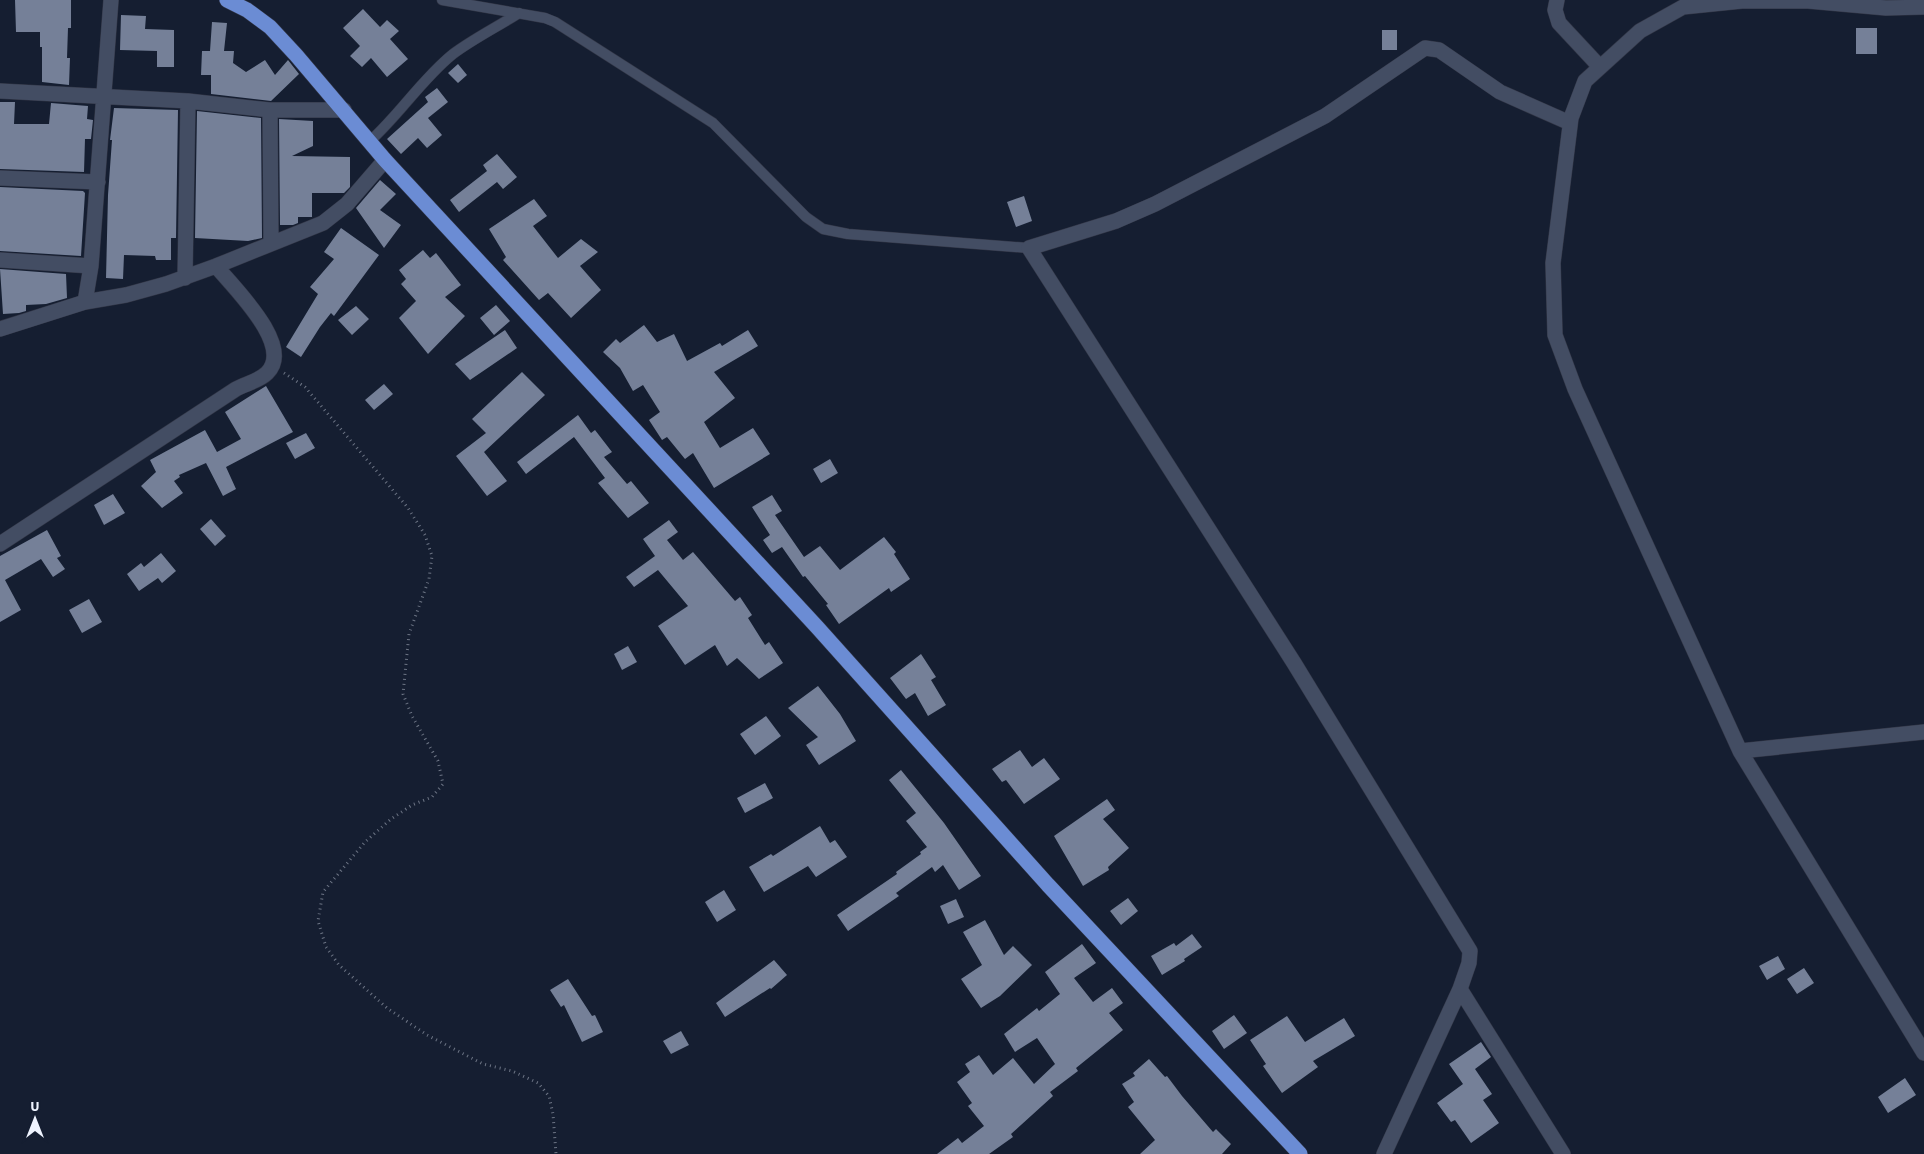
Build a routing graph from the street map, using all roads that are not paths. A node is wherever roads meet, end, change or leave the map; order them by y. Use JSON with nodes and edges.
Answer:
{"nodes":[{"id":1,"x":111,"y":0,"type":"edge"},
{"id":2,"x":227,"y":0,"type":"edge"},
{"id":3,"x":442,"y":0,"type":"edge"},
{"id":4,"x":1557,"y":0,"type":"edge"},
{"id":5,"x":1924,"y":7,"type":"edge"},
{"id":6,"x":519,"y":13,"type":"junction"},
{"id":7,"x":1600,"y":68,"type":"junction"},
{"id":8,"x":0,"y":91,"type":"edge"},
{"id":9,"x":104,"y":98,"type":"junction"},
{"id":10,"x":188,"y":101,"type":"junction"},
{"id":11,"x":270,"y":110,"type":"junction"},
{"id":12,"x":344,"y":110,"type":"junction"},
{"id":13,"x":1570,"y":123,"type":"junction"},
{"id":14,"x":370,"y":141,"type":"junction"},
{"id":15,"x":386,"y":160,"type":"junction"},
{"id":16,"x":0,"y":178,"type":"edge"},
{"id":17,"x":98,"y":182,"type":"junction"},
{"id":18,"x":271,"y":242,"type":"junction"},
{"id":19,"x":1029,"y":248,"type":"junction"},
{"id":20,"x":0,"y":260,"type":"edge"},
{"id":21,"x":91,"y":266,"type":"junction"},
{"id":22,"x":216,"y":266,"type":"junction"},
{"id":23,"x":185,"y":278,"type":"junction"},
{"id":24,"x":85,"y":302,"type":"junction"},
{"id":25,"x":0,"y":330,"type":"edge"},
{"id":26,"x":0,"y":544,"type":"edge"},
{"id":27,"x":1924,"y":732,"type":"edge"},
{"id":28,"x":1740,"y":752,"type":"junction"},
{"id":29,"x":1460,"y":989,"type":"junction"},
{"id":30,"x":1924,"y":1053,"type":"edge"},
{"id":31,"x":1300,"y":1154,"type":"edge"},
{"id":32,"x":1384,"y":1154,"type":"edge"},
{"id":33,"x":1564,"y":1154,"type":"edge"}],
"edges":[{"from":1,"to":9,"type":"street"},
{"from":2,"to":12,"type":"highway"},
{"from":3,"to":6,"type":"lane"},
{"from":4,"to":7,"type":"street"},
{"from":5,"to":7,"type":"street"},
{"from":6,"to":14,"type":"lane"},
{"from":6,"to":19,"type":"lane"},
{"from":7,"to":13,"type":"street"},
{"from":8,"to":9,"type":"street"},
{"from":9,"to":10,"type":"street"},
{"from":9,"to":17,"type":"street"},
{"from":10,"to":11,"type":"street"},
{"from":10,"to":23,"type":"street"},
{"from":11,"to":12,"type":"street"},
{"from":11,"to":18,"type":"street"},
{"from":12,"to":14,"type":"highway"},
{"from":13,"to":19,"type":"street"},
{"from":13,"to":28,"type":"street"},
{"from":14,"to":15,"type":"highway"},
{"from":15,"to":18,"type":"street"},
{"from":15,"to":31,"type":"highway"},
{"from":16,"to":17,"type":"street"},
{"from":17,"to":21,"type":"street"},
{"from":18,"to":22,"type":"street"},
{"from":19,"to":29,"type":"street"},
{"from":20,"to":21,"type":"street"},
{"from":21,"to":24,"type":"street"},
{"from":22,"to":23,"type":"street"},
{"from":22,"to":26,"type":"street"},
{"from":23,"to":24,"type":"street"},
{"from":24,"to":25,"type":"street"},
{"from":27,"to":28,"type":"street"},
{"from":28,"to":30,"type":"street"},
{"from":29,"to":32,"type":"street"},
{"from":29,"to":33,"type":"street"}]}
